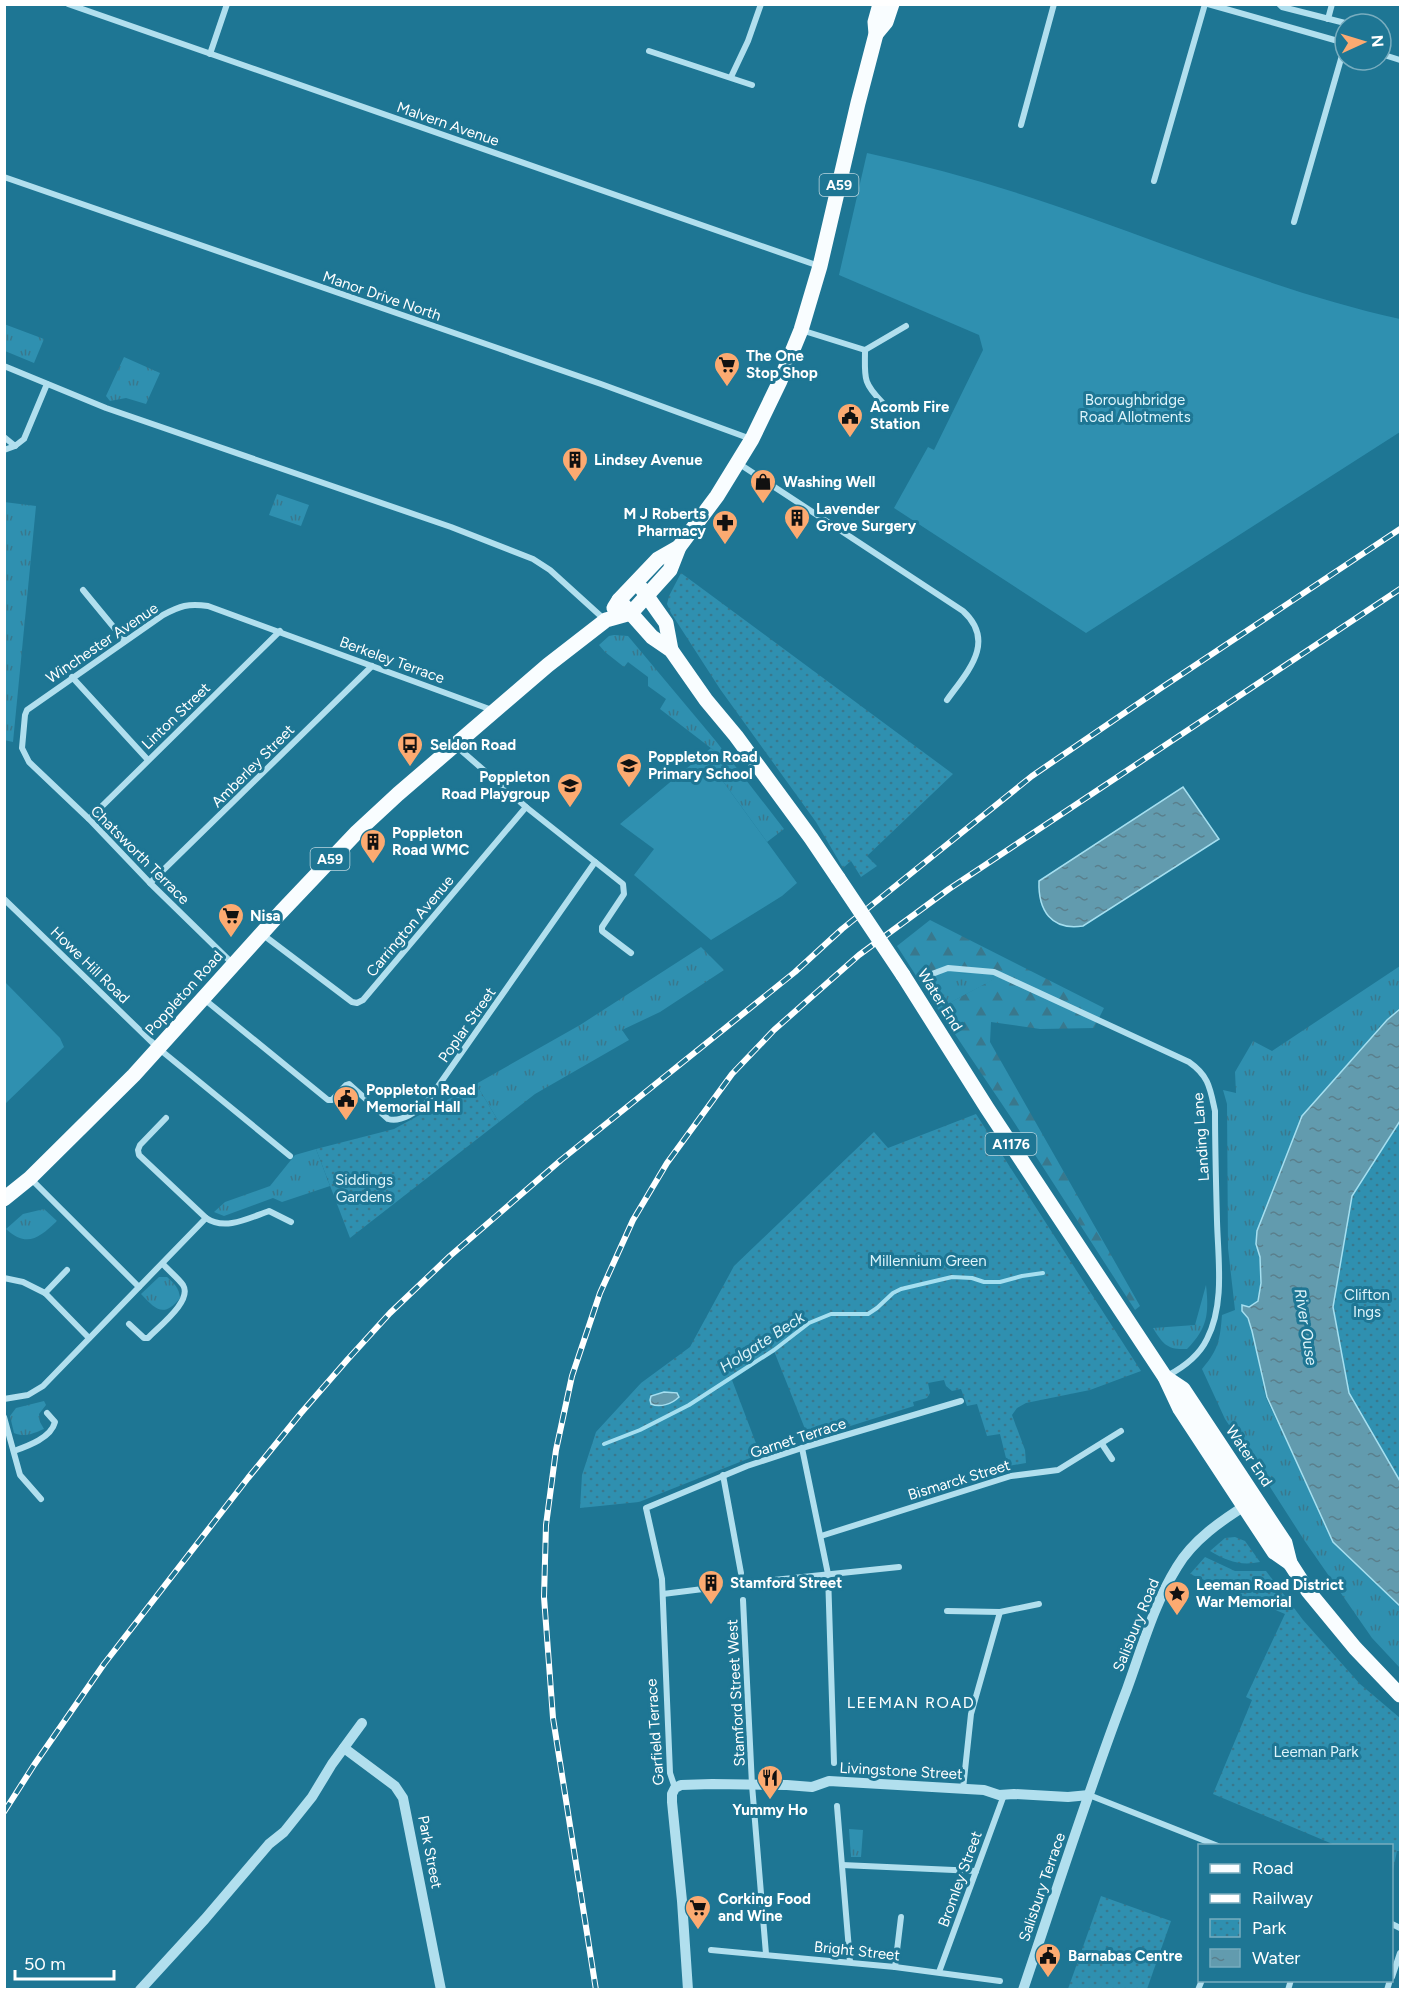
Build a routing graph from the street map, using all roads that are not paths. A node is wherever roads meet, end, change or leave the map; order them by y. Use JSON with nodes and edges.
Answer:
{"nodes":[{"id":1,"x":68,"y":4,"type":"edge"},
{"id":2,"x":227,"y":4,"type":"edge"},
{"id":3,"x":761,"y":4,"type":"edge"},
{"id":4,"x":872,"y":4,"type":"edge"},
{"id":5,"x":880,"y":4,"type":"edge"},
{"id":6,"x":892,"y":4,"type":"edge"},
{"id":7,"x":1054,"y":4,"type":"edge"},
{"id":8,"x":1207,"y":4,"type":"edge"},
{"id":9,"x":1279,"y":4,"type":"edge"},
{"id":10,"x":1332,"y":4,"type":"edge"},
{"id":11,"x":1328,"y":20,"type":"junction"},
{"id":12,"x":1333,"y":21,"type":"edge"},
{"id":13,"x":876,"y":28,"type":"junction"},
{"id":14,"x":1333,"y":41,"type":"edge"},
{"id":15,"x":649,"y":51,"type":"dead end"},
{"id":16,"x":210,"y":54,"type":"junction"},
{"id":17,"x":1337,"y":72,"type":"edge"},
{"id":18,"x":732,"y":77,"type":"junction"},
{"id":19,"x":752,"y":85,"type":"dead end"},
{"id":20,"x":1021,"y":125,"type":"dead end"},
{"id":21,"x":4,"y":177,"type":"edge"},
{"id":22,"x":1154,"y":181,"type":"dead end"},
{"id":23,"x":1294,"y":222,"type":"dead end"},
{"id":24,"x":820,"y":266,"type":"junction"},
{"id":25,"x":906,"y":326,"type":"dead end"},
{"id":26,"x":801,"y":330,"type":"junction"},
{"id":27,"x":865,"y":350,"type":"junction"},
{"id":28,"x":4,"y":366,"type":"edge"},
{"id":29,"x":47,"y":384,"type":"junction"},
{"id":30,"x":882,"y":402,"type":"dead end"},
{"id":31,"x":4,"y":437,"type":"edge"},
{"id":32,"x":752,"y":439,"type":"junction"},
{"id":33,"x":15,"y":446,"type":"junction"},
{"id":34,"x":4,"y":450,"type":"edge"},
{"id":35,"x":738,"y":463,"type":"junction"},
{"id":36,"x":680,"y":547,"type":"junction"},
{"id":37,"x":636,"y":582,"type":"junction"},
{"id":38,"x":83,"y":590,"type":"dead end"},
{"id":39,"x":648,"y":595,"type":"junction"},
{"id":40,"x":619,"y":600,"type":"junction"},
{"id":41,"x":630,"y":613,"type":"junction"},
{"id":42,"x":606,"y":620,"type":"junction"},
{"id":43,"x":280,"y":631,"type":"junction"},
{"id":44,"x":125,"y":641,"type":"junction"},
{"id":45,"x":671,"y":650,"type":"junction"},
{"id":46,"x":372,"y":666,"type":"junction"},
{"id":47,"x":72,"y":677,"type":"junction"},
{"id":48,"x":947,"y":700,"type":"dead end"},
{"id":49,"x":495,"y":711,"type":"junction"},
{"id":50,"x":455,"y":746,"type":"junction"},
{"id":51,"x":148,"y":760,"type":"junction"},
{"id":52,"x":29,"y":762,"type":"joint"},
{"id":53,"x":526,"y":807,"type":"junction"},
{"id":54,"x":89,"y":819,"type":"junction"},
{"id":55,"x":595,"y":862,"type":"junction"},
{"id":56,"x":150,"y":883,"type":"junction"},
{"id":57,"x":4,"y":899,"type":"edge"},
{"id":58,"x":261,"y":934,"type":"junction"},
{"id":59,"x":631,"y":953,"type":"dead end"},
{"id":60,"x":234,"y":965,"type":"junction"},
{"id":61,"x":924,"y":977,"type":"dead end"},
{"id":62,"x":204,"y":999,"type":"junction"},
{"id":63,"x":158,"y":1048,"type":"junction"},
{"id":64,"x":166,"y":1118,"type":"dead end"},
{"id":65,"x":290,"y":1156,"type":"dead end"},
{"id":66,"x":30,"y":1178,"type":"junction"},
{"id":67,"x":4,"y":1199,"type":"edge"},
{"id":68,"x":206,"y":1218,"type":"junction"},
{"id":69,"x":291,"y":1222,"type":"dead end"},
{"id":70,"x":163,"y":1264,"type":"junction"},
{"id":71,"x":67,"y":1270,"type":"dead end"},
{"id":72,"x":4,"y":1278,"type":"edge"},
{"id":73,"x":139,"y":1287,"type":"junction"},
{"id":74,"x":45,"y":1293,"type":"junction"},
{"id":75,"x":129,"y":1324,"type":"dead end"},
{"id":76,"x":89,"y":1338,"type":"junction"},
{"id":77,"x":1166,"y":1377,"type":"junction"},
{"id":78,"x":4,"y":1399,"type":"edge"},
{"id":79,"x":961,"y":1401,"type":"dead end"},
{"id":80,"x":47,"y":1413,"type":"dead end"},
{"id":81,"x":4,"y":1417,"type":"edge"},
{"id":82,"x":1121,"y":1431,"type":"dead end"},
{"id":83,"x":1102,"y":1444,"type":"junction"},
{"id":84,"x":802,"y":1448,"type":"junction"},
{"id":85,"x":14,"y":1451,"type":"junction"},
{"id":86,"x":1112,"y":1459,"type":"dead end"},
{"id":87,"x":723,"y":1475,"type":"junction"},
{"id":88,"x":41,"y":1499,"type":"dead end"},
{"id":89,"x":1250,"y":1502,"type":"junction"},
{"id":90,"x":646,"y":1508,"type":"joint"},
{"id":91,"x":820,"y":1536,"type":"junction"},
{"id":92,"x":899,"y":1567,"type":"dead end"},
{"id":93,"x":741,"y":1573,"type":"dead end"},
{"id":94,"x":828,"y":1574,"type":"junction"},
{"id":95,"x":764,"y":1581,"type":"dead end"},
{"id":96,"x":719,"y":1587,"type":"dead end"},
{"id":97,"x":663,"y":1594,"type":"junction"},
{"id":98,"x":743,"y":1600,"type":"dead end"},
{"id":99,"x":1039,"y":1604,"type":"dead end"},
{"id":100,"x":947,"y":1611,"type":"dead end"},
{"id":101,"x":1000,"y":1612,"type":"junction"},
{"id":102,"x":1401,"y":1695,"type":"edge"},
{"id":103,"x":362,"y":1723,"type":"dead end"},
{"id":104,"x":344,"y":1748,"type":"junction"},
{"id":105,"x":834,"y":1763,"type":"dead end"},
{"id":106,"x":752,"y":1785,"type":"junction"},
{"id":107,"x":675,"y":1788,"type":"junction"},
{"id":108,"x":963,"y":1789,"type":"junction"},
{"id":109,"x":1004,"y":1795,"type":"junction"},
{"id":110,"x":1089,"y":1795,"type":"junction"},
{"id":111,"x":837,"y":1806,"type":"dead end"},
{"id":112,"x":1215,"y":1844,"type":"edge"},
{"id":113,"x":842,"y":1864,"type":"junction"},
{"id":114,"x":976,"y":1871,"type":"junction"},
{"id":115,"x":901,"y":1917,"type":"dead end"},
{"id":116,"x":711,"y":1950,"type":"dead end"},
{"id":117,"x":1401,"y":1953,"type":"edge"},
{"id":118,"x":766,"y":1954,"type":"junction"},
{"id":119,"x":850,"y":1962,"type":"junction"},
{"id":120,"x":895,"y":1966,"type":"junction"},
{"id":121,"x":939,"y":1972,"type":"junction"},
{"id":122,"x":1393,"y":1974,"type":"edge"},
{"id":123,"x":999,"y":1981,"type":"dead end"},
{"id":124,"x":140,"y":1989,"type":"edge"},
{"id":125,"x":441,"y":1989,"type":"edge"},
{"id":126,"x":688,"y":1989,"type":"edge"},
{"id":127,"x":1023,"y":1989,"type":"edge"}],
"edges":[{"from":1,"to":16,"type":"street","name":"Malvern Avenue"},
{"from":2,"to":16,"type":"street"},
{"from":3,"to":18,"type":"street"},
{"from":4,"to":13,"type":"main road"},
{"from":5,"to":13,"type":"main road","number":"A59"},
{"from":6,"to":13,"type":"main road","number":"A59"},
{"from":7,"to":20,"type":"street"},
{"from":8,"to":14,"type":"street"},
{"from":8,"to":22,"type":"street"},
{"from":9,"to":11,"type":"street"},
{"from":10,"to":11,"type":"street"},
{"from":11,"to":12,"type":"street"},
{"from":13,"to":24,"type":"main road","number":"A59"},
{"from":15,"to":18,"type":"street"},
{"from":16,"to":24,"type":"street","name":"Malvern Avenue"},
{"from":17,"to":23,"type":"street"},
{"from":18,"to":19,"type":"street"},
{"from":21,"to":32,"type":"street","name":"Manor Drive North"},
{"from":24,"to":26,"type":"main road","number":"A59"},
{"from":25,"to":27,"type":"street"},
{"from":26,"to":27,"type":"street"},
{"from":26,"to":32,"type":"main road","number":"A59"},
{"from":27,"to":30,"type":"street"},
{"from":28,"to":29,"type":"street"},
{"from":29,"to":33,"type":"street"},
{"from":29,"to":42,"type":"street"},
{"from":31,"to":33,"type":"street"},
{"from":32,"to":35,"type":"main road","number":"A59"},
{"from":33,"to":34,"type":"street"},
{"from":35,"to":36,"type":"main road","number":"A59"},
{"from":35,"to":48,"type":"street"},
{"from":36,"to":37,"type":"main road","number":"A59"},
{"from":36,"to":39,"type":"main road","number":"A59"},
{"from":37,"to":39,"type":"main road","name":"Water End","number":"A1176"},
{"from":37,"to":40,"type":"main road","number":"A59"},
{"from":38,"to":44,"type":"street"},
{"from":39,"to":41,"type":"main road","number":"A59"},
{"from":39,"to":45,"type":"main road","name":"Water End","number":"A1176"},
{"from":40,"to":41,"type":"main road","name":"Water End","number":"A1176"},
{"from":40,"to":42,"type":"main road","number":"A59"},
{"from":41,"to":42,"type":"main road","number":"A59"},
{"from":41,"to":45,"type":"main road","name":"Water End","number":"A1176"},
{"from":42,"to":49,"type":"main road","name":"Poppleton Road","number":"A59"},
{"from":43,"to":44,"type":"street","name":"Winchester Avenue"},
{"from":43,"to":46,"type":"street","name":"Berkeley Terrace"},
{"from":43,"to":51,"type":"street","name":"Linton Street"},
{"from":44,"to":47,"type":"street","name":"Winchester Avenue"},
{"from":45,"to":77,"type":"main road","name":"Water End","number":"A1176","bridge":true},
{"from":46,"to":49,"type":"street","name":"Berkeley Terrace"},
{"from":46,"to":56,"type":"street","name":"Amberley Street"},
{"from":47,"to":51,"type":"street"},
{"from":47,"to":52,"type":"street","name":"Winchester Avenue"},
{"from":49,"to":50,"type":"main road","name":"Poppleton Road","number":"A59"},
{"from":50,"to":53,"type":"street"},
{"from":50,"to":58,"type":"main road","name":"Poppleton Road","number":"A59"},
{"from":51,"to":54,"type":"street","name":"Linton Street"},
{"from":52,"to":54,"type":"street","name":"Chatsworth Terrace"},
{"from":53,"to":55,"type":"street"},
{"from":53,"to":58,"type":"street","name":"Carrington Avenue"},
{"from":54,"to":56,"type":"street","name":"Chatsworth Terrace"},
{"from":55,"to":59,"type":"street"},
{"from":55,"to":62,"type":"street","name":"Poplar Street"},
{"from":56,"to":60,"type":"street","name":"Chatsworth Terrace"},
{"from":57,"to":63,"type":"street","name":"Howe Hill Road"},
{"from":58,"to":60,"type":"main road","name":"Poppleton Road","number":"A59"},
{"from":60,"to":62,"type":"main road","name":"Poppleton Road","number":"A59"},
{"from":61,"to":77,"type":"street","name":"Landing Lane"},
{"from":62,"to":63,"type":"main road","name":"Poppleton Road","number":"A59"},
{"from":63,"to":65,"type":"street","name":"Howe Hill Road"},
{"from":63,"to":66,"type":"main road","name":"Poppleton Road","number":"A59"},
{"from":64,"to":68,"type":"street"},
{"from":66,"to":67,"type":"main road","name":"Poppleton Road","number":"A59"},
{"from":66,"to":73,"type":"street"},
{"from":68,"to":69,"type":"street"},
{"from":68,"to":70,"type":"street"},
{"from":70,"to":73,"type":"street"},
{"from":70,"to":75,"type":"street"},
{"from":71,"to":74,"type":"street"},
{"from":72,"to":74,"type":"street"},
{"from":73,"to":76,"type":"street"},
{"from":74,"to":76,"type":"street"},
{"from":76,"to":78,"type":"street"},
{"from":77,"to":89,"type":"main road","name":"Water End","number":"A1176"},
{"from":79,"to":84,"type":"street","name":"Garnet Terrace"},
{"from":80,"to":85,"type":"street"},
{"from":81,"to":85,"type":"street"},
{"from":82,"to":83,"type":"street","name":"Bismarck Street"},
{"from":83,"to":86,"type":"street"},
{"from":83,"to":91,"type":"street","name":"Bismarck Street"},
{"from":84,"to":87,"type":"street","name":"Garnet Terrace"},
{"from":84,"to":91,"type":"street"},
{"from":85,"to":88,"type":"street"},
{"from":87,"to":90,"type":"street","name":"Garnet Terrace"},
{"from":87,"to":93,"type":"street"},
{"from":89,"to":102,"type":"main road","name":"Water End","number":"A1176"},
{"from":89,"to":110,"type":"street","name":"Salisbury Road"},
{"from":90,"to":97,"type":"street","name":"Garfield Terrace"},
{"from":91,"to":94,"type":"street"},
{"from":92,"to":94,"type":"street"},
{"from":94,"to":95,"type":"street"},
{"from":94,"to":105,"type":"street"},
{"from":96,"to":97,"type":"street"},
{"from":97,"to":107,"type":"street","name":"Garfield Terrace"},
{"from":98,"to":106,"type":"street","name":"Stamford Street West"},
{"from":99,"to":101,"type":"street"},
{"from":100,"to":101,"type":"street"},
{"from":101,"to":108,"type":"street"},
{"from":103,"to":104,"type":"street"},
{"from":104,"to":124,"type":"street"},
{"from":104,"to":125,"type":"street","name":"Park Street"},
{"from":106,"to":107,"type":"street","name":"Livingstone Street"},
{"from":106,"to":108,"type":"street","name":"Livingstone Street"},
{"from":106,"to":118,"type":"street","name":"Stamford Street West"},
{"from":107,"to":126,"type":"street","name":"Garfield Terrace"},
{"from":108,"to":109,"type":"street","name":"Livingstone Street"},
{"from":109,"to":110,"type":"street","name":"Livingstone Street"},
{"from":109,"to":114,"type":"street","name":"Bromley Street"},
{"from":110,"to":112,"type":"street"},
{"from":110,"to":127,"type":"street","name":"Salisbury Terrace"},
{"from":111,"to":113,"type":"street"},
{"from":113,"to":114,"type":"street"},
{"from":113,"to":119,"type":"street"},
{"from":114,"to":121,"type":"street","name":"Bromley Street"},
{"from":115,"to":120,"type":"street"},
{"from":116,"to":118,"type":"street","name":"Bright Street"},
{"from":117,"to":122,"type":"street"},
{"from":118,"to":119,"type":"street","name":"Bright Street"},
{"from":119,"to":120,"type":"street","name":"Bright Street"},
{"from":120,"to":121,"type":"street","name":"Bright Street"},
{"from":121,"to":123,"type":"street","name":"Bright Street"}]}
